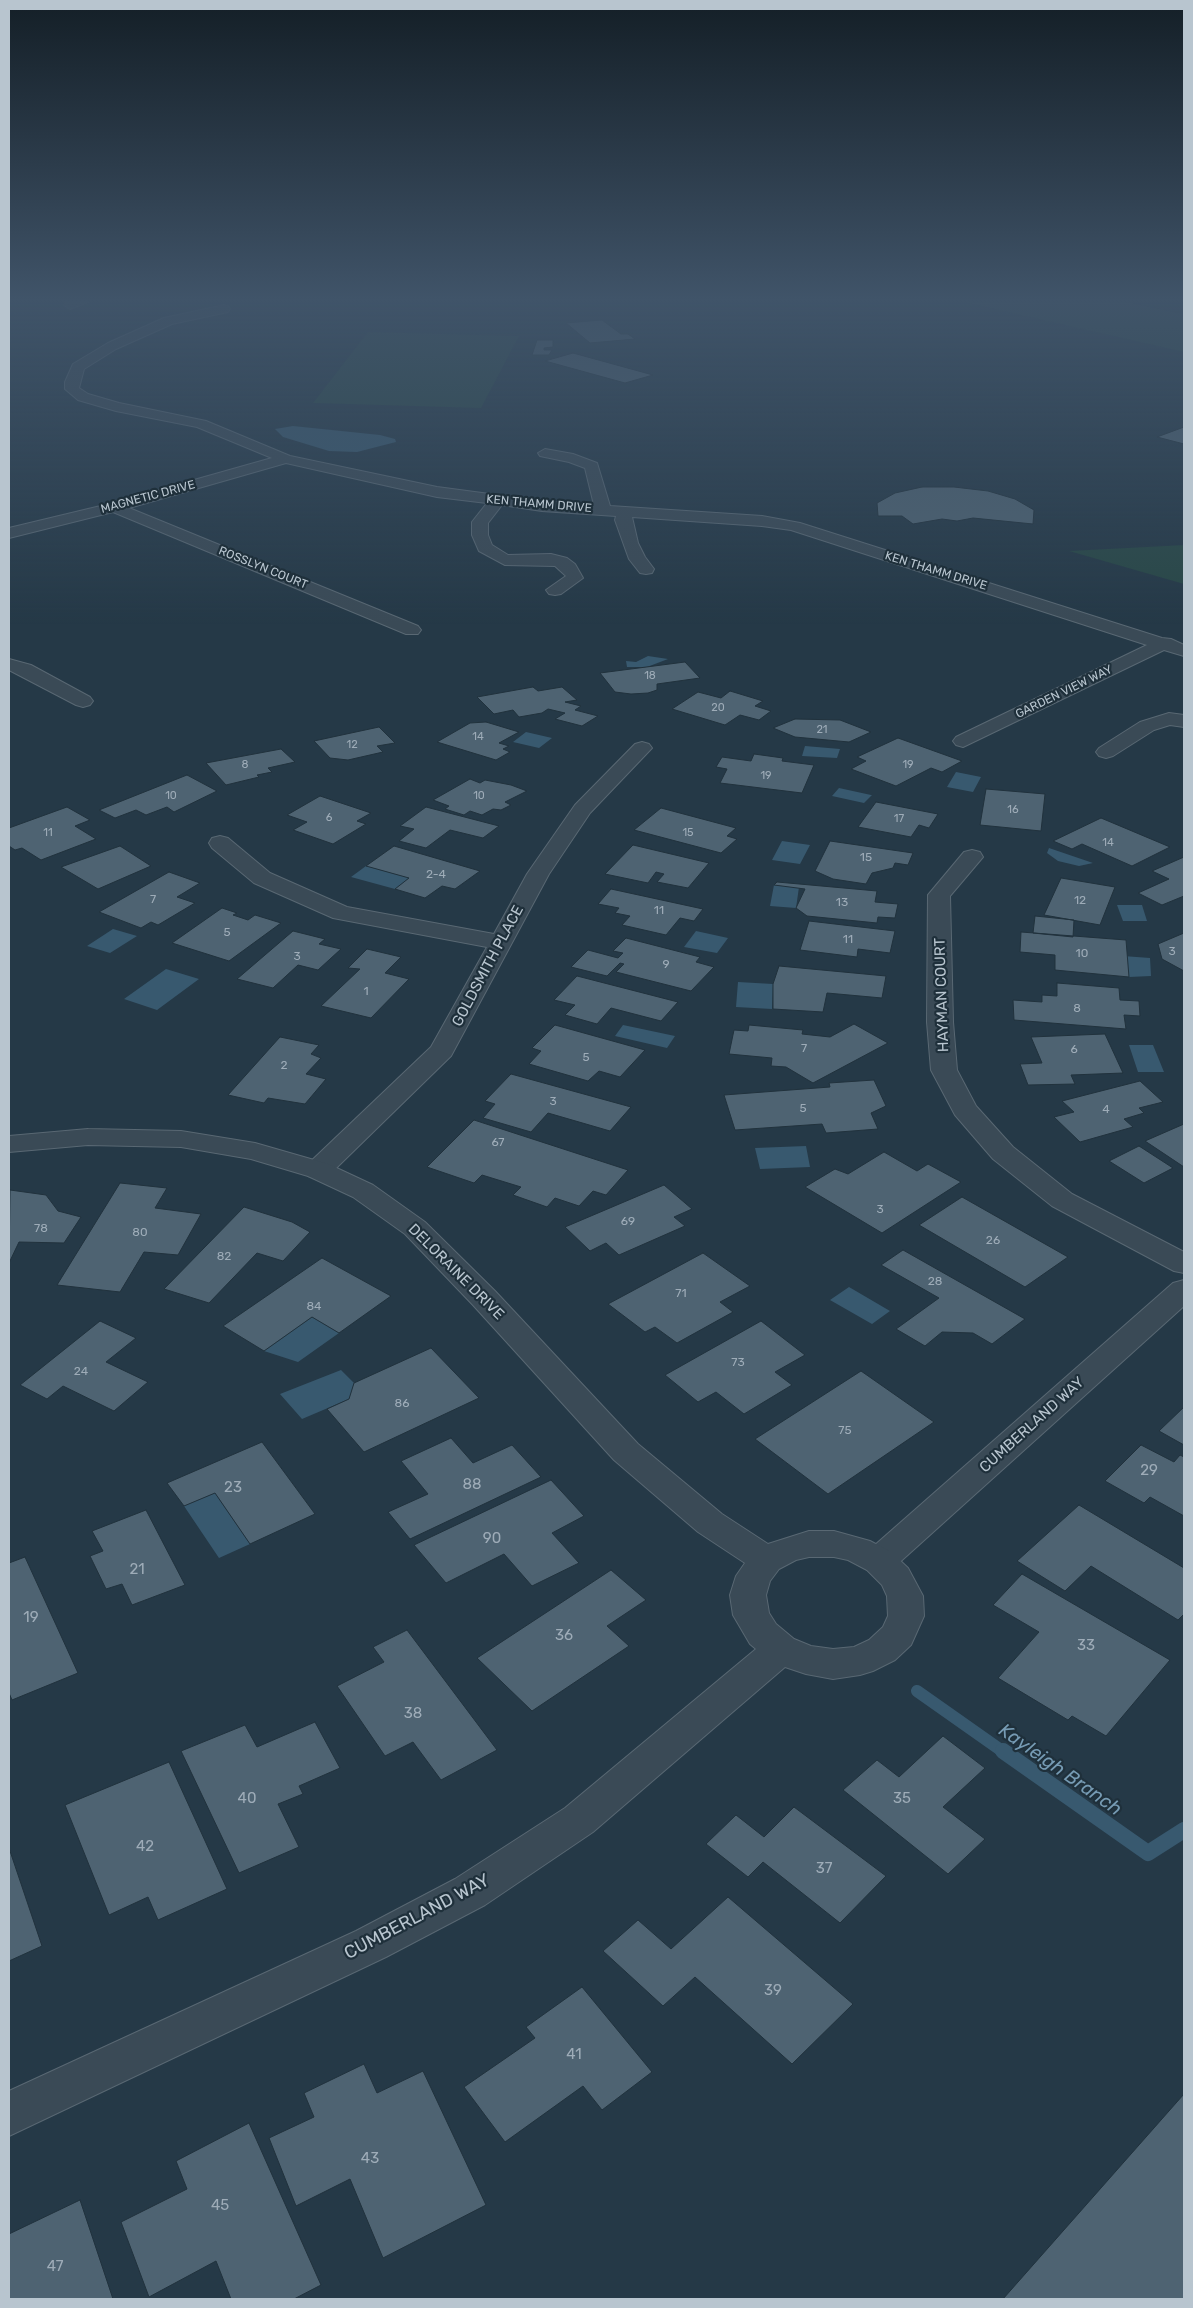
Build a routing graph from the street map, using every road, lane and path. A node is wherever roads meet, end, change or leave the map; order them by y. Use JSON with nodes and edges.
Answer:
{"nodes":[{"id":1,"x":130,"y":410,"type":"edge"},
{"id":2,"x":545,"y":453,"type":"dead end"},
{"id":3,"x":286,"y":459,"type":"junction"},
{"id":4,"x":497,"y":502,"type":"junction"},
{"id":5,"x":114,"y":507,"type":"junction"},
{"id":6,"x":603,"y":510,"type":"junction"},
{"id":7,"x":625,"y":511,"type":"junction"},
{"id":8,"x":9,"y":533,"type":"edge"},
{"id":9,"x":646,"y":569,"type":"dead end"},
{"id":10,"x":555,"y":590,"type":"dead end"},
{"id":11,"x":412,"y":630,"type":"dead end"},
{"id":12,"x":1166,"y":643,"type":"junction"},
{"id":13,"x":1184,"y":650,"type":"edge"},
{"id":14,"x":9,"y":664,"type":"edge"},
{"id":15,"x":83,"y":701,"type":"dead end"},
{"id":16,"x":1184,"y":721,"type":"edge"},
{"id":17,"x":963,"y":741,"type":"dead end"},
{"id":18,"x":642,"y":748,"type":"dead end"},
{"id":19,"x":1106,"y":752,"type":"dead end"},
{"id":20,"x":220,"y":843,"type":"dead end"},
{"id":21,"x":972,"y":857,"type":"dead end"},
{"id":22,"x":500,"y":942,"type":"junction"},
{"id":23,"x":9,"y":1144,"type":"edge"},
{"id":24,"x":318,"y":1170,"type":"junction"},
{"id":25,"x":1184,"y":1264,"type":"edge"},
{"id":26,"x":1184,"y":1290,"type":"edge"},
{"id":27,"x":767,"y":1560,"type":"junction"},
{"id":28,"x":879,"y":1561,"type":"junction"},
{"id":29,"x":781,"y":1650,"type":"junction"},
{"id":30,"x":9,"y":2114,"type":"edge"}],
"edges":[{"from":1,"to":3,"type":"street","name":"KEN THAMM DRIVE"},
{"from":2,"to":6,"type":"street"},
{"from":3,"to":4,"type":"street","name":"KEN THAMM DRIVE"},
{"from":3,"to":5,"type":"street","name":"MAGNETIC DRIVE"},
{"from":4,"to":6,"type":"street","name":"KEN THAMM DRIVE"},
{"from":4,"to":10,"type":"street"},
{"from":5,"to":8,"type":"street","name":"MAGNETIC DRIVE"},
{"from":5,"to":11,"type":"street","name":"ROSSLYN COURT"},
{"from":6,"to":7,"type":"street","name":"KEN THAMM DRIVE"},
{"from":7,"to":9,"type":"street"},
{"from":7,"to":12,"type":"street","name":"KEN THAMM DRIVE"},
{"from":12,"to":13,"type":"street","name":"KEN THAMM DRIVE"},
{"from":12,"to":17,"type":"street","name":"GARDEN VIEW WAY"},
{"from":14,"to":15,"type":"street"},
{"from":16,"to":19,"type":"street"},
{"from":18,"to":22,"type":"street","name":"GOLDSMITH PLACE"},
{"from":20,"to":22,"type":"street"},
{"from":21,"to":25,"type":"street","name":"HAYMAN COURT"},
{"from":22,"to":24,"type":"street","name":"GOLDSMITH PLACE"},
{"from":23,"to":24,"type":"street","name":"DELORAINE DRIVE"},
{"from":24,"to":27,"type":"street","name":"DELORAINE DRIVE"},
{"from":26,"to":28,"type":"street","name":"CUMBERLAND WAY"},
{"from":27,"to":28,"type":"street"},
{"from":27,"to":29,"type":"street"},
{"from":28,"to":29,"type":"street"},
{"from":29,"to":30,"type":"street","name":"CUMBERLAND WAY"}]}
